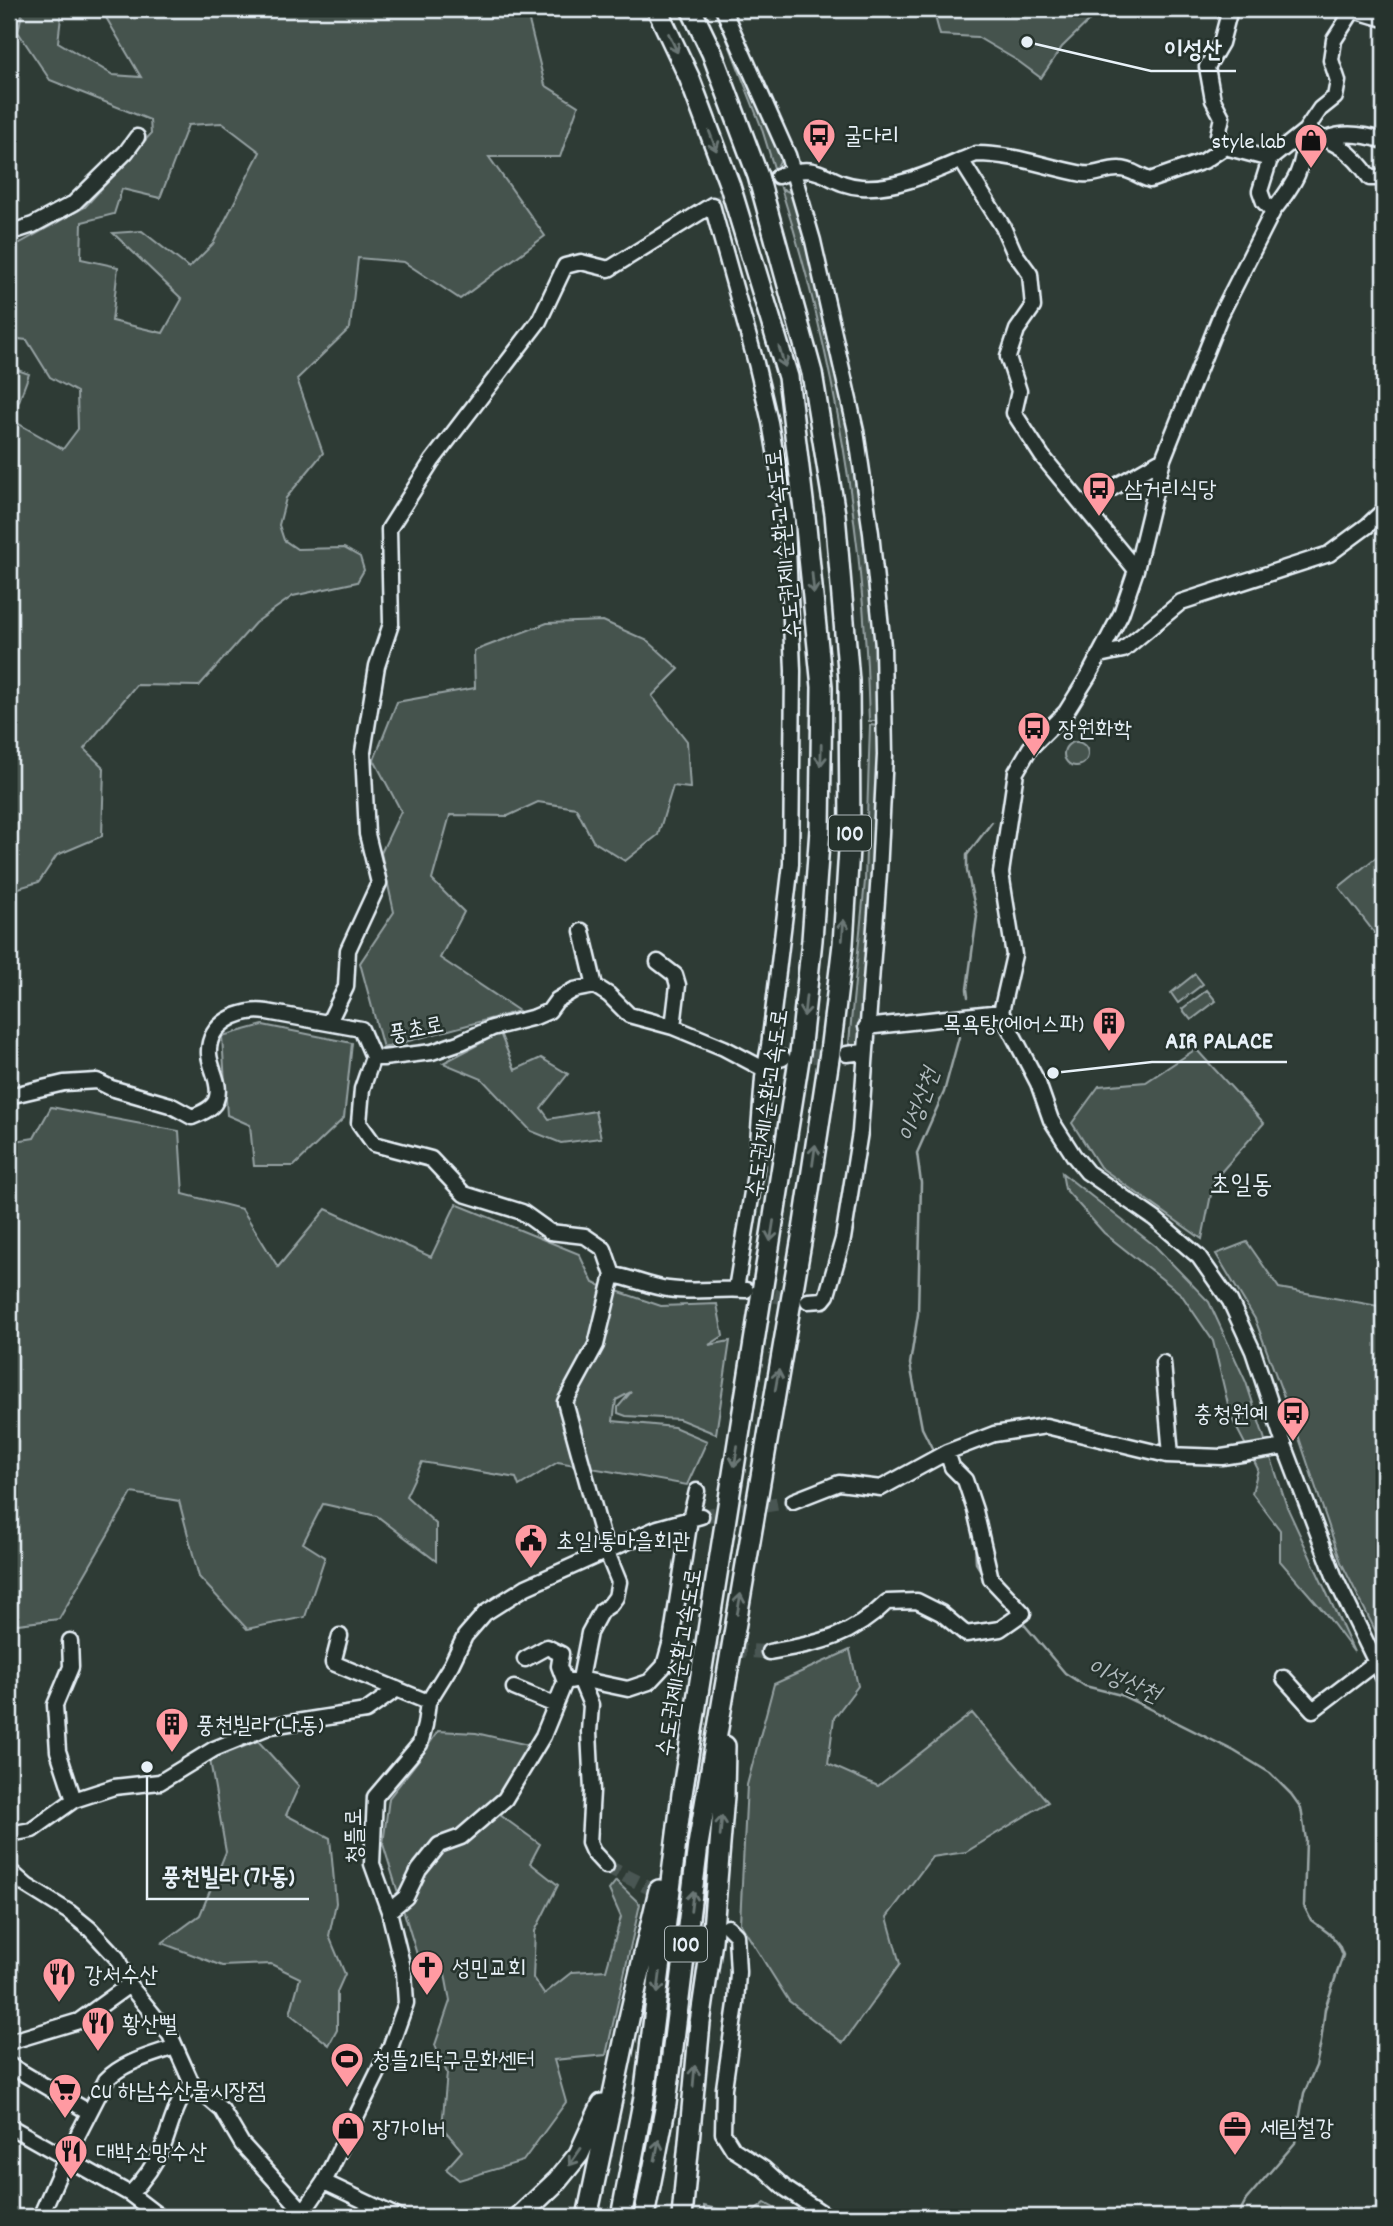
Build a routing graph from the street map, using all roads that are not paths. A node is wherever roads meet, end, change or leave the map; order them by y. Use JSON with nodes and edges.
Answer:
{"nodes":[{"id":1,"x":657,"y":9,"type":"edge"},
{"id":2,"x":691,"y":9,"type":"edge"},
{"id":3,"x":723,"y":9,"type":"edge"},
{"id":4,"x":1230,"y":9,"type":"edge"},
{"id":5,"x":1353,"y":9,"type":"edge"},
{"id":6,"x":1384,"y":19,"type":"edge"},
{"id":7,"x":1306,"y":131,"type":"junction"},
{"id":8,"x":138,"y":137,"type":"dead end"},
{"id":9,"x":1326,"y":139,"type":"junction"},
{"id":10,"x":1384,"y":141,"type":"edge"},
{"id":11,"x":1224,"y":147,"type":"junction"},
{"id":12,"x":1270,"y":159,"type":"junction"},
{"id":13,"x":961,"y":160,"type":"junction"},
{"id":14,"x":785,"y":174,"type":"junction"},
{"id":15,"x":1384,"y":182,"type":"edge"},
{"id":16,"x":1273,"y":211,"type":"junction"},
{"id":17,"x":9,"y":229,"type":"edge"},
{"id":18,"x":1163,"y":459,"type":"junction"},
{"id":19,"x":1086,"y":509,"type":"junction"},
{"id":20,"x":1384,"y":510,"type":"edge"},
{"id":21,"x":1136,"y":570,"type":"junction"},
{"id":22,"x":1099,"y":655,"type":"junction"},
{"id":23,"x":582,"y":931,"type":"dead end"},
{"id":24,"x":658,"y":962,"type":"dead end"},
{"id":25,"x":596,"y":986,"type":"junction"},
{"id":26,"x":1001,"y":1012,"type":"junction"},
{"id":27,"x":329,"y":1022,"type":"junction"},
{"id":28,"x":673,"y":1027,"type":"junction"},
{"id":29,"x":866,"y":1027,"type":"junction"},
{"id":30,"x":864,"y":1052,"type":"junction"},
{"id":31,"x":847,"y":1054,"type":"tunnel mouth"},
{"id":32,"x":373,"y":1057,"type":"junction"},
{"id":33,"x":783,"y":1058,"type":"tunnel mouth"},
{"id":34,"x":766,"y":1063,"type":"junction"},
{"id":35,"x":9,"y":1096,"type":"edge"},
{"id":36,"x":613,"y":1275,"type":"junction"},
{"id":37,"x":808,"y":1301,"type":"dead end"},
{"id":38,"x":1163,"y":1363,"type":"dead end"},
{"id":39,"x":1285,"y":1447,"type":"junction"},
{"id":40,"x":947,"y":1452,"type":"junction"},
{"id":41,"x":1171,"y":1455,"type":"junction"},
{"id":42,"x":696,"y":1491,"type":"dead end"},
{"id":43,"x":793,"y":1500,"type":"tunnel mouth"},
{"id":44,"x":695,"y":1517,"type":"junction"},
{"id":45,"x":606,"y":1550,"type":"junction"},
{"id":46,"x":340,"y":1636,"type":"dead end"},
{"id":47,"x":70,"y":1641,"type":"dead end"},
{"id":48,"x":769,"y":1652,"type":"tunnel mouth"},
{"id":49,"x":525,"y":1659,"type":"dead end"},
{"id":50,"x":1376,"y":1662,"type":"junction"},
{"id":51,"x":727,"y":1671,"type":"junction"},
{"id":52,"x":1284,"y":1678,"type":"dead end"},
{"id":53,"x":580,"y":1679,"type":"junction"},
{"id":54,"x":1384,"y":1679,"type":"edge"},
{"id":55,"x":565,"y":1682,"type":"junction"},
{"id":56,"x":514,"y":1688,"type":"dead end"},
{"id":57,"x":397,"y":1689,"type":"junction"},
{"id":58,"x":428,"y":1702,"type":"junction"},
{"id":59,"x":555,"y":1705,"type":"junction"},
{"id":60,"x":682,"y":1794,"type":"junction"},
{"id":61,"x":75,"y":1800,"type":"junction"},
{"id":62,"x":9,"y":1834,"type":"edge"},
{"id":63,"x":606,"y":1866,"type":"tunnel mouth"},
{"id":64,"x":9,"y":1870,"type":"edge"},
{"id":65,"x":9,"y":1886,"type":"edge"},
{"id":66,"x":27,"y":1886,"type":"junction"},
{"id":67,"x":389,"y":1911,"type":"junction"},
{"id":68,"x":728,"y":1927,"type":"dead end"},
{"id":69,"x":129,"y":1985,"type":"junction"},
{"id":70,"x":9,"y":2042,"type":"edge"},
{"id":71,"x":175,"y":2047,"type":"junction"},
{"id":72,"x":9,"y":2065,"type":"edge"},
{"id":73,"x":617,"y":2075,"type":"junction"},
{"id":74,"x":192,"y":2084,"type":"junction"},
{"id":75,"x":89,"y":2112,"type":"junction"},
{"id":76,"x":9,"y":2126,"type":"edge"},
{"id":77,"x":66,"y":2158,"type":"junction"},
{"id":78,"x":324,"y":2182,"type":"junction"},
{"id":79,"x":130,"y":2194,"type":"junction"},
{"id":80,"x":302,"y":2215,"type":"edge"},
{"id":81,"x":40,"y":2217,"type":"edge"},
{"id":82,"x":160,"y":2217,"type":"edge"},
{"id":83,"x":398,"y":2217,"type":"edge"},
{"id":84,"x":519,"y":2217,"type":"edge"},
{"id":85,"x":587,"y":2217,"type":"edge"},
{"id":86,"x":621,"y":2217,"type":"edge"},
{"id":87,"x":644,"y":2217,"type":"edge"},
{"id":88,"x":682,"y":2217,"type":"edge"},
{"id":89,"x":828,"y":2217,"type":"edge"}],
"edges":[{"from":1,"to":60,"type":"highway","name":"수도권제1순환고속도로","number":"100","one_way":true},
{"from":51,"to":2,"type":"highway","number":"100","one_way":true},
{"from":3,"to":14,"type":"street"},
{"from":4,"to":11,"type":"street"},
{"from":5,"to":6,"type":"street"},
{"from":5,"to":7,"type":"street"},
{"from":7,"to":9,"type":"street"},
{"from":7,"to":12,"type":"street"},
{"from":7,"to":16,"type":"street"},
{"from":8,"to":17,"type":"street"},
{"from":9,"to":10,"type":"street"},
{"from":9,"to":15,"type":"street"},
{"from":11,"to":12,"type":"street"},
{"from":11,"to":13,"type":"street"},
{"from":12,"to":16,"type":"street"},
{"from":13,"to":14,"type":"street"},
{"from":13,"to":19,"type":"street"},
{"from":14,"to":29,"type":"street"},
{"from":16,"to":18,"type":"street"},
{"from":18,"to":19,"type":"street"},
{"from":18,"to":21,"type":"street"},
{"from":19,"to":21,"type":"street"},
{"from":20,"to":22,"type":"street"},
{"from":21,"to":22,"type":"street"},
{"from":22,"to":26,"type":"street"},
{"from":23,"to":25,"type":"street"},
{"from":24,"to":28,"type":"street"},
{"from":25,"to":28,"type":"street"},
{"from":25,"to":32,"type":"street","name":"풍초로"},
{"from":26,"to":29,"type":"street"},
{"from":26,"to":39,"type":"street"},
{"from":27,"to":32,"type":"street","name":"풍초로"},
{"from":27,"to":34,"type":"street"},
{"from":27,"to":35,"type":"street","name":"풍초로"},
{"from":28,"to":34,"type":"street"},
{"from":29,"to":30,"type":"street"},
{"from":30,"to":31,"type":"street"},
{"from":30,"to":37,"type":"street"},
{"from":32,"to":36,"type":"street"},
{"from":33,"to":34,"type":"street"},
{"from":34,"to":36,"type":"street"},
{"from":36,"to":45,"type":"street"},
{"from":38,"to":41,"type":"street"},
{"from":39,"to":41,"type":"street"},
{"from":39,"to":50,"type":"street"},
{"from":40,"to":41,"type":"street"},
{"from":40,"to":43,"type":"street"},
{"from":40,"to":48,"type":"street"},
{"from":42,"to":44,"type":"street"},
{"from":44,"to":45,"type":"street","name":"청뜰로"},
{"from":44,"to":53,"type":"street"},
{"from":45,"to":53,"type":"street"},
{"from":45,"to":58,"type":"street","name":"청뜰로"},
{"from":46,"to":57,"type":"street"},
{"from":47,"to":61,"type":"street"},
{"from":49,"to":55,"type":"street"},
{"from":50,"to":52,"type":"street"},
{"from":50,"to":54,"type":"street"},
{"from":87,"to":51,"type":"highway","number":"100","one_way":true},
{"from":88,"to":51,"type":"highway","one_way":true},
{"from":53,"to":55,"type":"street"},
{"from":53,"to":63,"type":"street"},
{"from":55,"to":59,"type":"street"},
{"from":56,"to":59,"type":"street"},
{"from":57,"to":58,"type":"street"},
{"from":57,"to":61,"type":"street"},
{"from":58,"to":67,"type":"street","name":"청뜰로"},
{"from":59,"to":67,"type":"street"},
{"from":60,"to":73,"type":"highway"},
{"from":60,"to":86,"type":"highway","name":"수도권제1순환고속도로","number":"100","one_way":true},
{"from":61,"to":62,"type":"street"},
{"from":64,"to":66,"type":"street"},
{"from":65,"to":66,"type":"street"},
{"from":66,"to":69,"type":"street"},
{"from":67,"to":78,"type":"street","name":"청뜰로"},
{"from":68,"to":89,"type":"street"},
{"from":69,"to":70,"type":"street"},
{"from":69,"to":71,"type":"street"},
{"from":71,"to":74,"type":"street"},
{"from":71,"to":75,"type":"street"},
{"from":72,"to":75,"type":"street"},
{"from":73,"to":84,"type":"highway","one_way":true},
{"from":73,"to":85,"type":"highway"},
{"from":74,"to":79,"type":"street"},
{"from":74,"to":80,"type":"street"},
{"from":75,"to":77,"type":"street"},
{"from":76,"to":77,"type":"street"},
{"from":77,"to":79,"type":"street"},
{"from":77,"to":81,"type":"street"},
{"from":78,"to":80,"type":"street","name":"청뜰로"},
{"from":78,"to":83,"type":"street"},
{"from":79,"to":82,"type":"street"}]}
